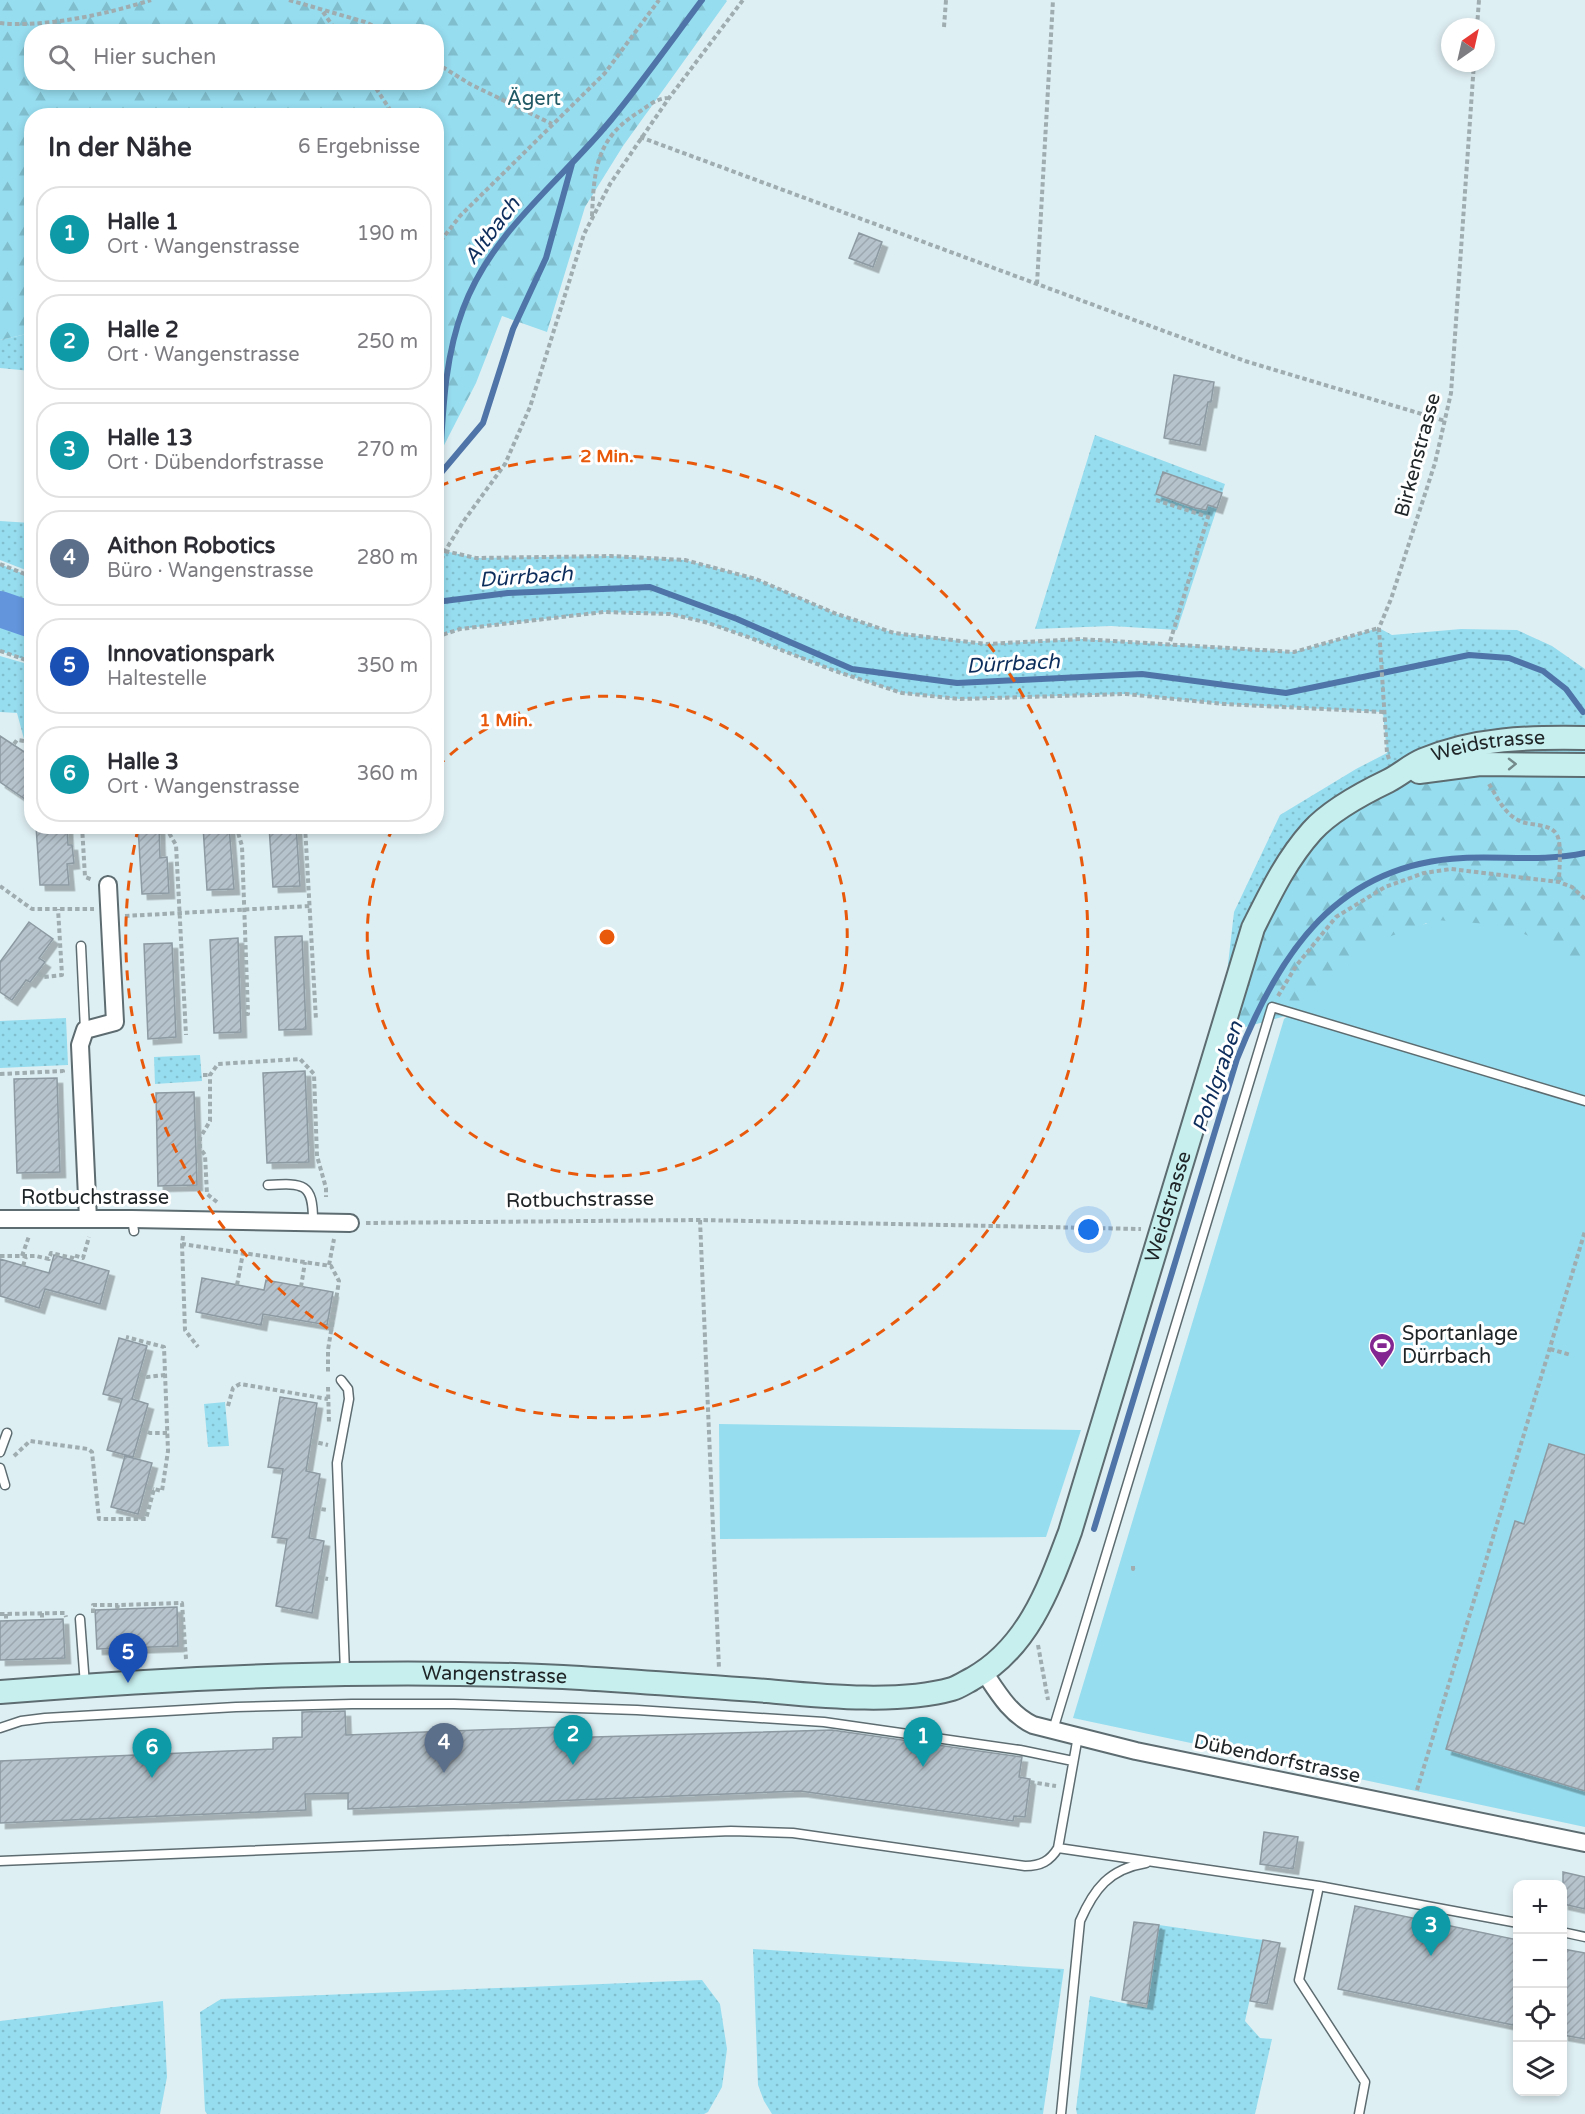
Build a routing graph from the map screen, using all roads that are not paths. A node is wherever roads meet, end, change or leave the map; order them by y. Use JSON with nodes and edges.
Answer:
{"nodes":[{"id":1,"x":1585,"y":738,"type":"edge"},
{"id":2,"x":1585,"y":765,"type":"edge"},
{"id":3,"x":1397,"y":776,"type":"junction"},
{"id":4,"x":108,"y":885,"type":"road end"},
{"id":5,"x":81,"y":946,"type":"dead end"},
{"id":6,"x":85,"y":1030,"type":"junction"},
{"id":7,"x":1585,"y":1101,"type":"edge"},
{"id":8,"x":268,"y":1185,"type":"dead end"},
{"id":9,"x":0,"y":1219,"type":"edge"},
{"id":10,"x":332,"y":1222,"type":"joint"},
{"id":11,"x":89,"y":1225,"type":"junction"},
{"id":12,"x":341,"y":1380,"type":"dead end"},
{"id":13,"x":7,"y":1433,"type":"dead end"},
{"id":14,"x":0,"y":1452,"type":"edge"},
{"id":15,"x":0,"y":1468,"type":"edge"},
{"id":16,"x":5,"y":1485,"type":"dead end"},
{"id":17,"x":80,"y":1619,"type":"dead end"},
{"id":18,"x":345,"y":1672,"type":"junction"},
{"id":19,"x":984,"y":1672,"type":"junction"},
{"id":20,"x":85,"y":1685,"type":"junction"},
{"id":21,"x":0,"y":1692,"type":"edge"},
{"id":22,"x":0,"y":1728,"type":"edge"},
{"id":23,"x":1053,"y":1730,"type":"junction"},
{"id":24,"x":1078,"y":1736,"type":"junction"},
{"id":25,"x":1073,"y":1761,"type":"junction"},
{"id":26,"x":1585,"y":1843,"type":"edge"},
{"id":27,"x":1058,"y":1848,"type":"junction"},
{"id":28,"x":0,"y":1861,"type":"edge"},
{"id":29,"x":1167,"y":1863,"type":"junction"},
{"id":30,"x":1318,"y":1886,"type":"junction"},
{"id":31,"x":1513,"y":1922,"type":"edge"},
{"id":32,"x":1567,"y":1933,"type":"edge"},
{"id":33,"x":1585,"y":1937,"type":"edge"},
{"id":34,"x":1061,"y":2114,"type":"edge"},
{"id":35,"x":1359,"y":2114,"type":"edge"}],
"edges":[{"from":1,"to":3,"type":"main road","name":"Weidstrasse"},
{"from":3,"to":2,"type":"main road","name":"Weidstrasse","one_way":true},
{"from":3,"to":19,"type":"main road","name":"Weidstrasse"},
{"from":4,"to":6,"type":"street"},
{"from":5,"to":6,"type":"lane"},
{"from":6,"to":11,"type":"street"},
{"from":7,"to":23,"type":"lane"},
{"from":8,"to":10,"type":"lane"},
{"from":9,"to":11,"type":"street","name":"Rotbuchstrasse"},
{"from":10,"to":11,"type":"street","name":"Rotbuchstrasse"},
{"from":12,"to":18,"type":"lane"},
{"from":13,"to":14,"type":"lane"},
{"from":15,"to":16,"type":"lane"},
{"from":17,"to":20,"type":"lane"},
{"from":18,"to":19,"type":"main road","name":"Wangenstrasse"},
{"from":18,"to":20,"type":"main road","name":"Wangenstrasse"},
{"from":19,"to":23,"type":"street","name":"Dübendorfstrasse"},
{"from":20,"to":21,"type":"main road","name":"Wangenstrasse"},
{"from":22,"to":25,"type":"lane"},
{"from":23,"to":24,"type":"street","name":"Dübendorfstrasse"},
{"from":24,"to":25,"type":"lane"},
{"from":24,"to":26,"type":"street","name":"Dübendorfstrasse"},
{"from":25,"to":27,"type":"lane"},
{"from":27,"to":28,"type":"lane"},
{"from":27,"to":29,"type":"lane"},
{"from":29,"to":30,"type":"lane"},
{"from":29,"to":34,"type":"lane"},
{"from":30,"to":31,"type":"lane"},
{"from":30,"to":35,"type":"lane"},
{"from":32,"to":33,"type":"lane"}]}
